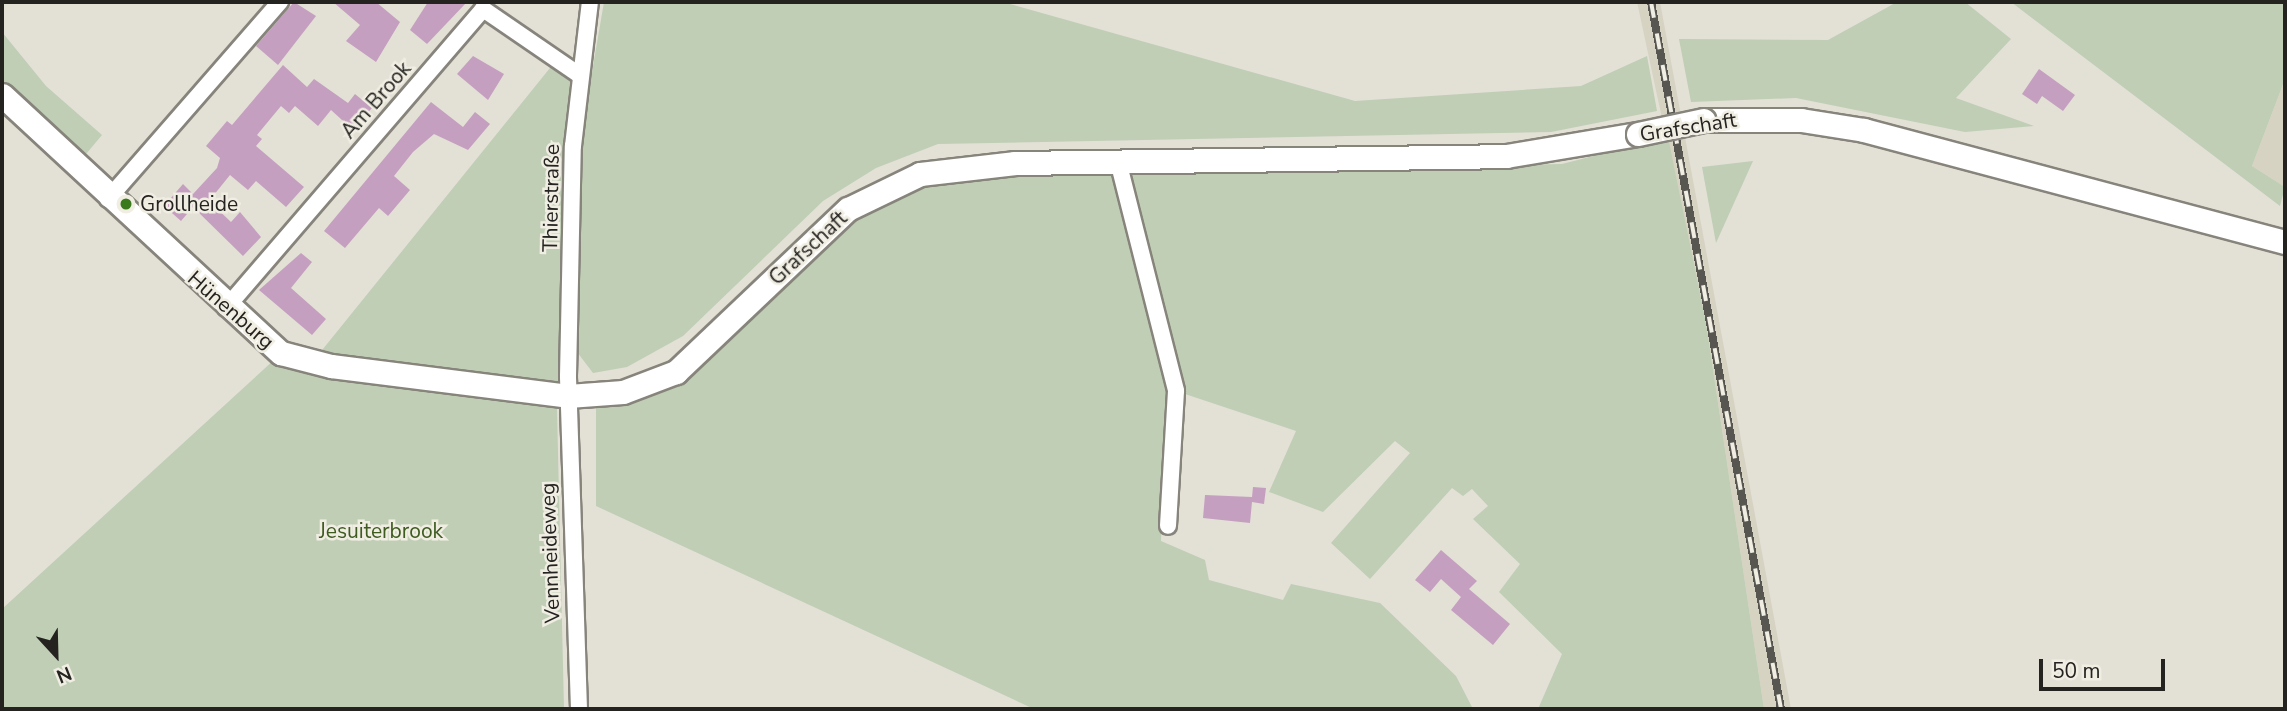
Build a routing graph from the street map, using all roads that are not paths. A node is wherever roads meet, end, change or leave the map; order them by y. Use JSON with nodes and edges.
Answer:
{"nodes":[{"id":1,"x":280,"y":2,"type":"edge"},
{"id":2,"x":590,"y":2,"type":"edge"},
{"id":3,"x":578,"y":74,"type":"junction"},
{"id":4,"x":2,"y":95,"type":"edge"},
{"id":5,"x":1118,"y":161,"type":"junction"},
{"id":6,"x":108,"y":199,"type":"junction"},
{"id":7,"x":2285,"y":242,"type":"edge"},
{"id":8,"x":226,"y":308,"type":"junction"},
{"id":9,"x":568,"y":396,"type":"junction"},
{"id":10,"x":1168,"y":526,"type":"dead end"},
{"id":11,"x":579,"y":709,"type":"edge"}],
"edges":[{"from":1,"to":6,"type":"street"},
{"from":2,"to":3,"type":"street","name":"Thierstraße"},
{"from":3,"to":8,"type":"street","name":"Am Brook"},
{"from":3,"to":9,"type":"street","name":"Thierstraße"},
{"from":4,"to":6,"type":"street","name":"Hünenburg"},
{"from":5,"to":7,"type":"street","name":"Grafschaft","bridge":true},
{"from":5,"to":9,"type":"street","name":"Grafschaft"},
{"from":5,"to":10,"type":"street"},
{"from":6,"to":8,"type":"street","name":"Hünenburg"},
{"from":8,"to":9,"type":"street","name":"Hünenburg"},
{"from":9,"to":11,"type":"street","name":"Vennheideweg"}]}
